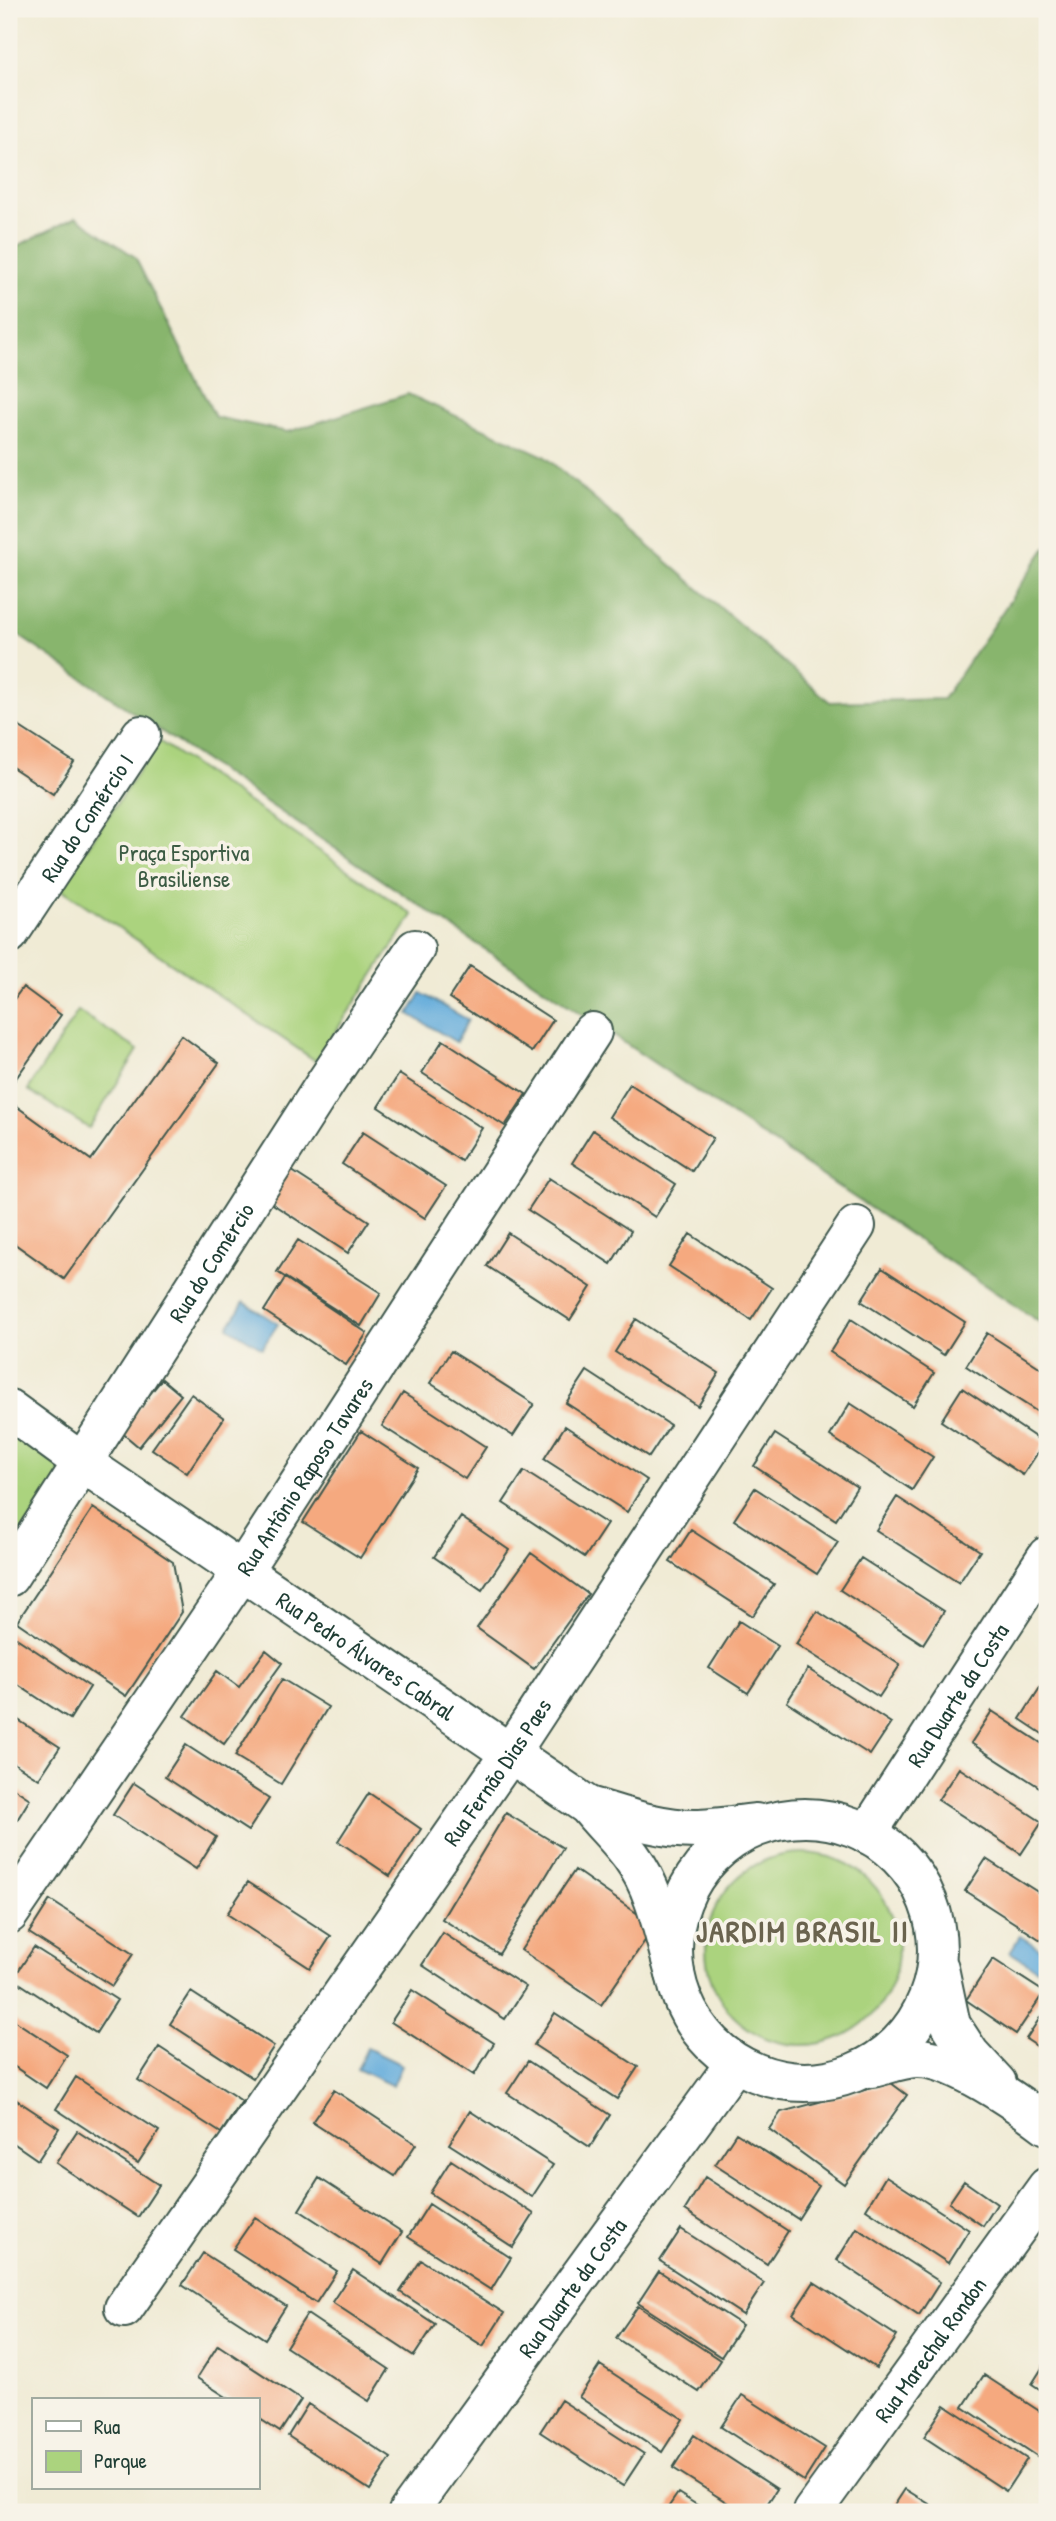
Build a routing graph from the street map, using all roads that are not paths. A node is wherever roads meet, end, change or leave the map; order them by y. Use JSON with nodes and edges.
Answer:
{"nodes":[{"id":1,"x":141,"y":735,"type":"dead end"},
{"id":2,"x":9,"y":934,"type":"edge"},
{"id":3,"x":415,"y":949,"type":"dead end"},
{"id":4,"x":592,"y":1032,"type":"dead end"},
{"id":5,"x":856,"y":1226,"type":"dead end"},
{"id":6,"x":9,"y":1409,"type":"edge"},
{"id":7,"x":83,"y":1463,"type":"junction"},
{"id":8,"x":1047,"y":1556,"type":"edge"},
{"id":9,"x":243,"y":1570,"type":"junction"},
{"id":10,"x":9,"y":1577,"type":"edge"},
{"id":11,"x":511,"y":1752,"type":"junction"},
{"id":12,"x":588,"y":1806,"type":"junction"},
{"id":13,"x":776,"y":1821,"type":"junction"},
{"id":14,"x":867,"y":1834,"type":"junction"},
{"id":15,"x":9,"y":1914,"type":"edge"},
{"id":16,"x":937,"y":1957,"type":"junction"},
{"id":17,"x":675,"y":1973,"type":"junction"},
{"id":18,"x":735,"y":2063,"type":"junction"},
{"id":19,"x":860,"y":2071,"type":"junction"},
{"id":20,"x":1010,"y":2097,"type":"junction"},
{"id":21,"x":1047,"y":2125,"type":"edge"},
{"id":22,"x":1047,"y":2187,"type":"edge"},
{"id":23,"x":124,"y":2308,"type":"dead end"},
{"id":24,"x":408,"y":2512,"type":"edge"},
{"id":25,"x":812,"y":2512,"type":"edge"}],
"edges":[{"from":1,"to":2,"type":"street","name":"Rua do Comércio I"},
{"from":3,"to":7,"type":"street","name":"Rua do Comércio"},
{"from":4,"to":9,"type":"street","name":"Rua Antônio Raposo Tavares"},
{"from":5,"to":11,"type":"street","name":"Rua Fernão Dias Paes"},
{"from":6,"to":7,"type":"street","name":"Rua Pedro Álvares Cabral"},
{"from":7,"to":9,"type":"street","name":"Rua Pedro Álvares Cabral"},
{"from":7,"to":10,"type":"street","name":"Rua do Comércio"},
{"from":8,"to":14,"type":"street","name":"Rua Duarte da Costa"},
{"from":9,"to":11,"type":"street","name":"Rua Pedro Álvares Cabral"},
{"from":9,"to":15,"type":"street","name":"Rua Antônio Raposo Tavares"},
{"from":11,"to":12,"type":"street","name":"Rua Pedro Álvares Cabral"},
{"from":11,"to":23,"type":"street","name":"Rua Fernão Dias Paes"},
{"from":12,"to":13,"type":"street","name":"Rua Pedro Álvares Cabral"},
{"from":12,"to":17,"type":"street","name":"Rua Pedro Álvares Cabral"},
{"from":13,"to":14,"type":"street","name":"Rua Pedro Álvares Cabral"},
{"from":13,"to":17,"type":"street"},
{"from":14,"to":16,"type":"street","name":"Rua Pedro Álvares Cabral"},
{"from":16,"to":19,"type":"street"},
{"from":16,"to":20,"type":"street"},
{"from":17,"to":18,"type":"street"},
{"from":18,"to":19,"type":"street"},
{"from":18,"to":24,"type":"street","name":"Rua Duarte da Costa"},
{"from":19,"to":20,"type":"street"},
{"from":20,"to":21,"type":"street"},
{"from":22,"to":25,"type":"street","name":"Rua Marechal Rondon"}]}
